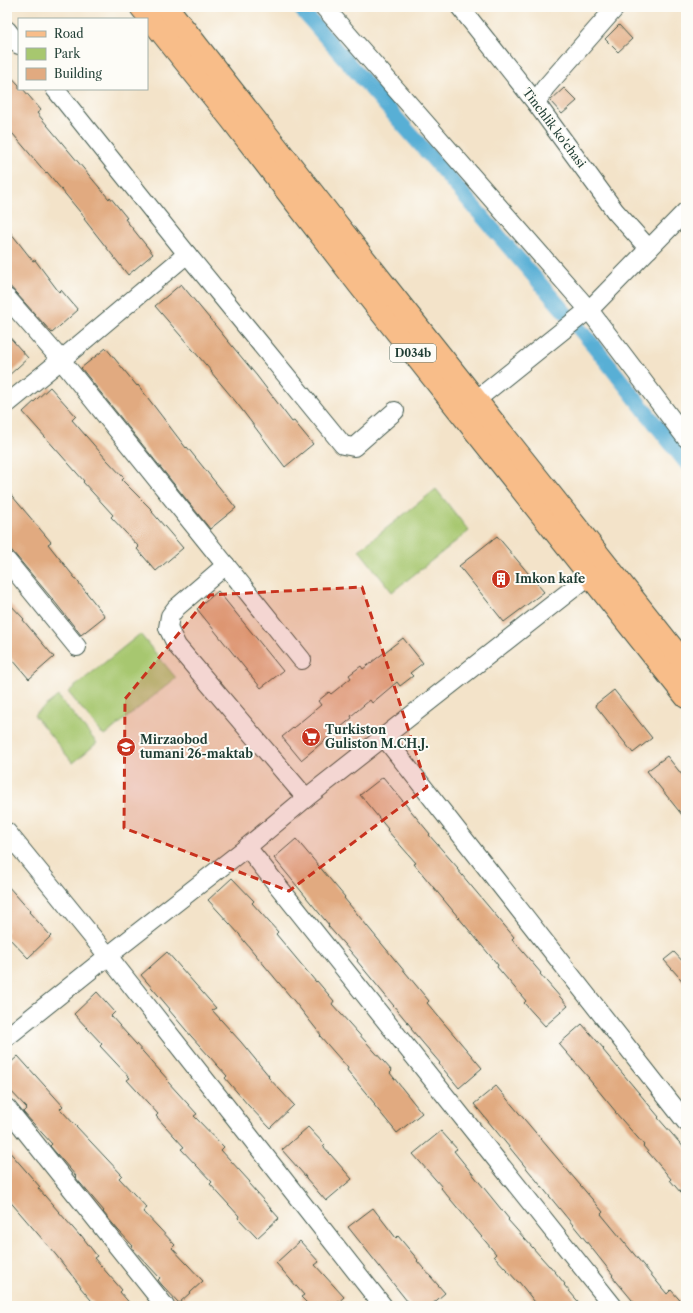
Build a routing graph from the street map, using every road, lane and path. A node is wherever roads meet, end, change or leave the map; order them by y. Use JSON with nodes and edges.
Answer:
{"nodes":[{"id":1,"x":142,"y":7,"type":"edge"},
{"id":2,"x":167,"y":7,"type":"edge"},
{"id":3,"x":324,"y":7,"type":"edge"},
{"id":4,"x":460,"y":7,"type":"edge"},
{"id":5,"x":616,"y":7,"type":"edge"},
{"id":6,"x":7,"y":30,"type":"edge"},
{"id":7,"x":18,"y":44,"type":"edge"},
{"id":8,"x":55,"y":90,"type":"edge"},
{"id":9,"x":536,"y":103,"type":"junction"},
{"id":10,"x":686,"y":211,"type":"edge"},
{"id":11,"x":649,"y":249,"type":"junction"},
{"id":12,"x":187,"y":254,"type":"junction"},
{"id":13,"x":368,"y":281,"type":"junction"},
{"id":14,"x":7,"y":298,"type":"edge"},
{"id":15,"x":589,"y":310,"type":"junction"},
{"id":16,"x":61,"y":360,"type":"junction"},
{"id":17,"x":476,"y":400,"type":"junction"},
{"id":18,"x":7,"y":404,"type":"edge"},
{"id":19,"x":395,"y":411,"type":"dead end"},
{"id":20,"x":686,"y":438,"type":"edge"},
{"id":21,"x":7,"y":561,"type":"edge"},
{"id":22,"x":226,"y":565,"type":"junction"},
{"id":23,"x":589,"y":576,"type":"junction"},
{"id":24,"x":77,"y":647,"type":"dead end"},
{"id":25,"x":302,"y":660,"type":"dead end"},
{"id":26,"x":686,"y":665,"type":"edge"},
{"id":27,"x":686,"y":697,"type":"edge"},
{"id":28,"x":384,"y":737,"type":"junction"},
{"id":29,"x":306,"y":798,"type":"junction"},
{"id":30,"x":7,"y":832,"type":"edge"},
{"id":31,"x":247,"y":847,"type":"junction"},
{"id":32,"x":108,"y":956,"type":"junction"},
{"id":33,"x":7,"y":1037,"type":"edge"},
{"id":34,"x":7,"y":1108,"type":"edge"},
{"id":35,"x":686,"y":1122,"type":"edge"},
{"id":36,"x":165,"y":1306,"type":"edge"},
{"id":37,"x":383,"y":1306,"type":"edge"},
{"id":38,"x":613,"y":1306,"type":"edge"}],
"edges":[{"from":1,"to":13,"type":"main road","number":"D034b"},
{"from":2,"to":13,"type":"main road","number":"D034b"},
{"from":3,"to":15,"type":"street"},
{"from":4,"to":9,"type":"street","name":"Tinchlik ko'chasi"},
{"from":5,"to":9,"type":"street"},
{"from":6,"to":7,"type":"street"},
{"from":8,"to":12,"type":"street"},
{"from":9,"to":11,"type":"street","name":"Tinchlik ko'chasi"},
{"from":10,"to":11,"type":"street"},
{"from":11,"to":15,"type":"street"},
{"from":12,"to":16,"type":"street"},
{"from":12,"to":19,"type":"street"},
{"from":13,"to":17,"type":"main road","number":"D034b"},
{"from":13,"to":23,"type":"main road","number":"D034b"},
{"from":14,"to":16,"type":"street"},
{"from":15,"to":17,"type":"street"},
{"from":15,"to":20,"type":"street"},
{"from":16,"to":18,"type":"street"},
{"from":16,"to":22,"type":"street"},
{"from":17,"to":26,"type":"main road","number":"D034b"},
{"from":21,"to":24,"type":"street"},
{"from":22,"to":25,"type":"street"},
{"from":22,"to":29,"type":"street"},
{"from":23,"to":27,"type":"main road","number":"D034b"},
{"from":23,"to":28,"type":"street"},
{"from":28,"to":29,"type":"street"},
{"from":28,"to":35,"type":"street"},
{"from":29,"to":31,"type":"street"},
{"from":30,"to":32,"type":"street"},
{"from":31,"to":32,"type":"street"},
{"from":31,"to":38,"type":"street"},
{"from":32,"to":33,"type":"street"},
{"from":32,"to":37,"type":"street"},
{"from":34,"to":36,"type":"street"}]}
